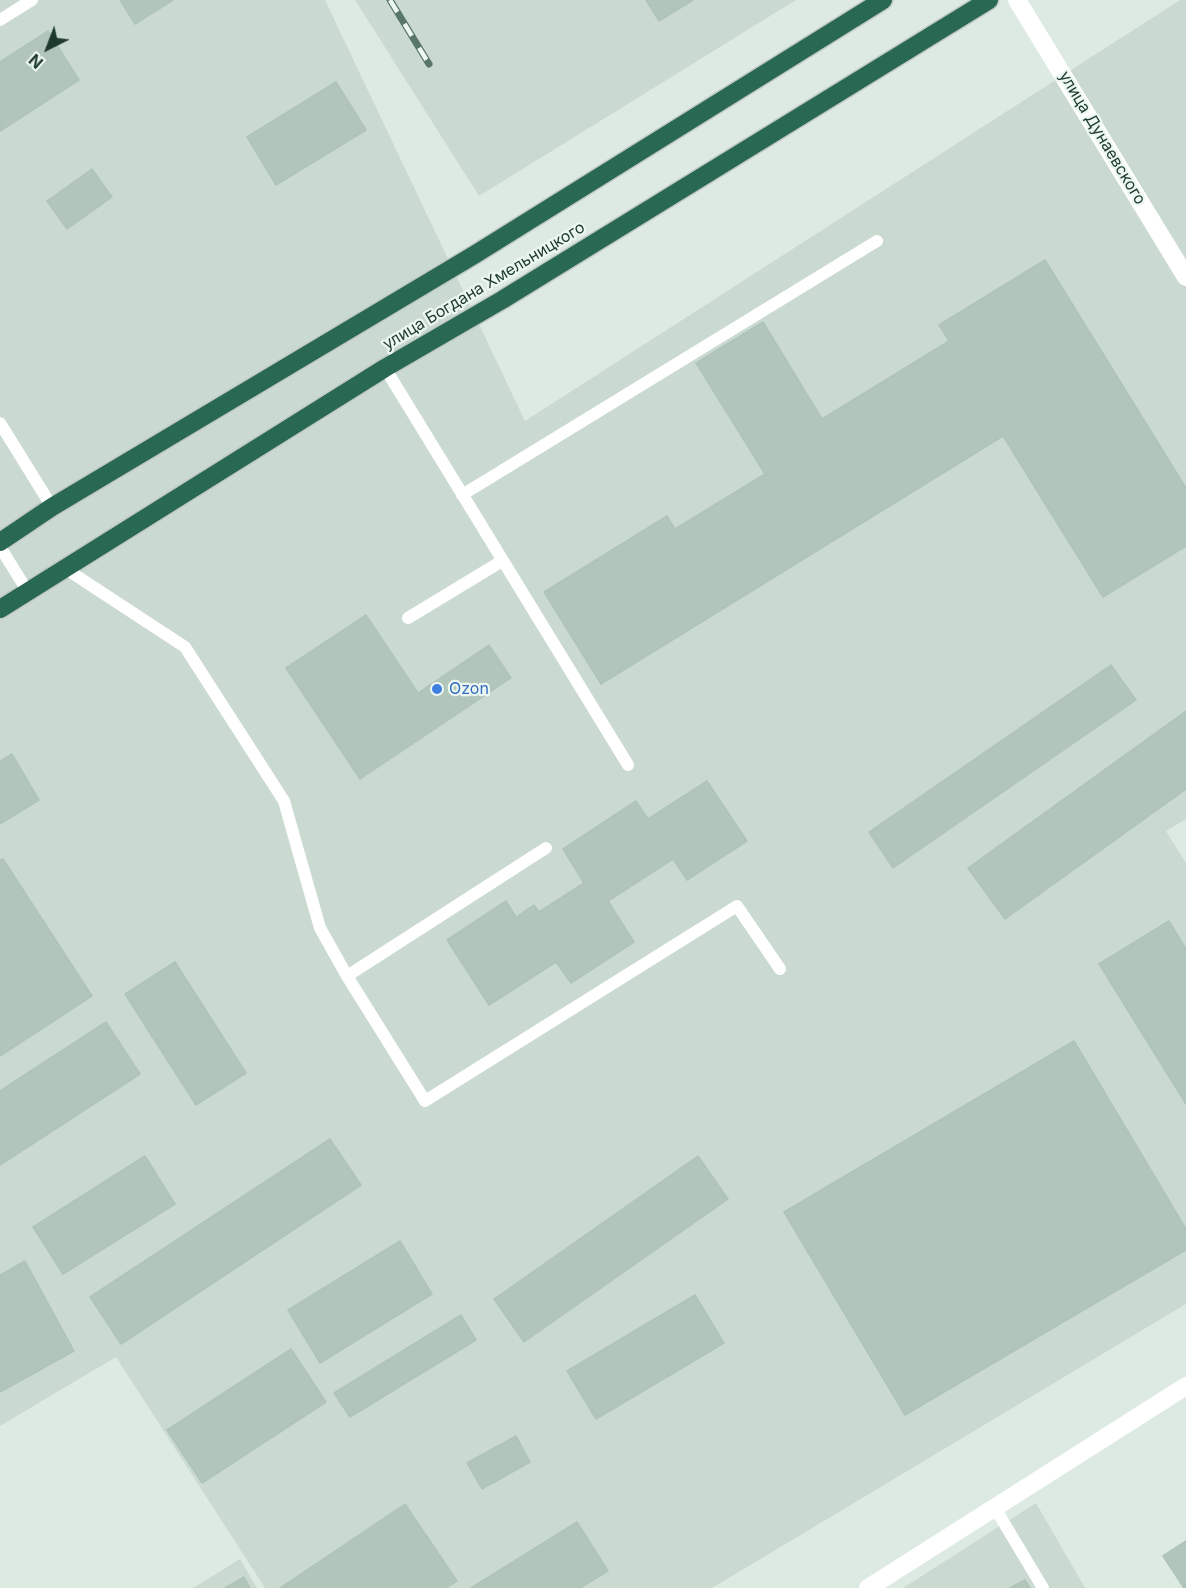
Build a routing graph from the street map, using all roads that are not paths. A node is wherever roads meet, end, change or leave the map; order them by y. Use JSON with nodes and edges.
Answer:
{"nodes":[{"id":1,"x":32,"y":0,"type":"edge"},
{"id":2,"x":883,"y":0,"type":"edge"},
{"id":3,"x":989,"y":0,"type":"edge"},
{"id":4,"x":1017,"y":0,"type":"edge"},
{"id":5,"x":0,"y":20,"type":"edge"},
{"id":6,"x":877,"y":241,"type":"dead end"},
{"id":7,"x":1186,"y":277,"type":"edge"},
{"id":8,"x":385,"y":368,"type":"junction"},
{"id":9,"x":0,"y":423,"type":"edge"},
{"id":10,"x":462,"y":495,"type":"junction"},
{"id":11,"x":52,"y":507,"type":"junction"},
{"id":12,"x":0,"y":542,"type":"edge"},
{"id":13,"x":0,"y":547,"type":"edge"},
{"id":14,"x":502,"y":561,"type":"junction"},
{"id":15,"x":66,"y":569,"type":"junction"},
{"id":16,"x":28,"y":592,"type":"junction"},
{"id":17,"x":0,"y":609,"type":"edge"},
{"id":18,"x":408,"y":618,"type":"dead end"},
{"id":19,"x":628,"y":765,"type":"dead end"},
{"id":20,"x":546,"y":848,"type":"dead end"},
{"id":21,"x":780,"y":969,"type":"dead end"},
{"id":22,"x":347,"y":976,"type":"junction"},
{"id":23,"x":1186,"y":1386,"type":"edge"},
{"id":24,"x":995,"y":1508,"type":"junction"},
{"id":25,"x":868,"y":1588,"type":"edge"},
{"id":26,"x":1043,"y":1588,"type":"edge"}],
"edges":[{"from":1,"to":5,"type":"lane"},
{"from":2,"to":11,"type":"highway","name":"улица Богдана Хмельницкого"},
{"from":3,"to":8,"type":"highway","name":"улица Богдана Хмельницкого"},
{"from":4,"to":7,"type":"street","name":"улица Дунаевского"},
{"from":6,"to":10,"type":"lane"},
{"from":8,"to":10,"type":"lane"},
{"from":8,"to":15,"type":"highway","name":"улица Богдана Хмельницкого"},
{"from":9,"to":11,"type":"lane"},
{"from":10,"to":14,"type":"lane"},
{"from":11,"to":12,"type":"highway","name":"улица Богдана Хмельницкого"},
{"from":13,"to":16,"type":"lane"},
{"from":14,"to":18,"type":"lane"},
{"from":14,"to":19,"type":"lane"},
{"from":15,"to":16,"type":"highway","name":"улица Богдана Хмельницкого"},
{"from":15,"to":22,"type":"lane"},
{"from":16,"to":17,"type":"highway","name":"улица Богдана Хмельницкого"},
{"from":20,"to":22,"type":"lane"},
{"from":21,"to":22,"type":"lane"},
{"from":23,"to":24,"type":"street"},
{"from":24,"to":25,"type":"street"},
{"from":24,"to":26,"type":"lane"}]}
